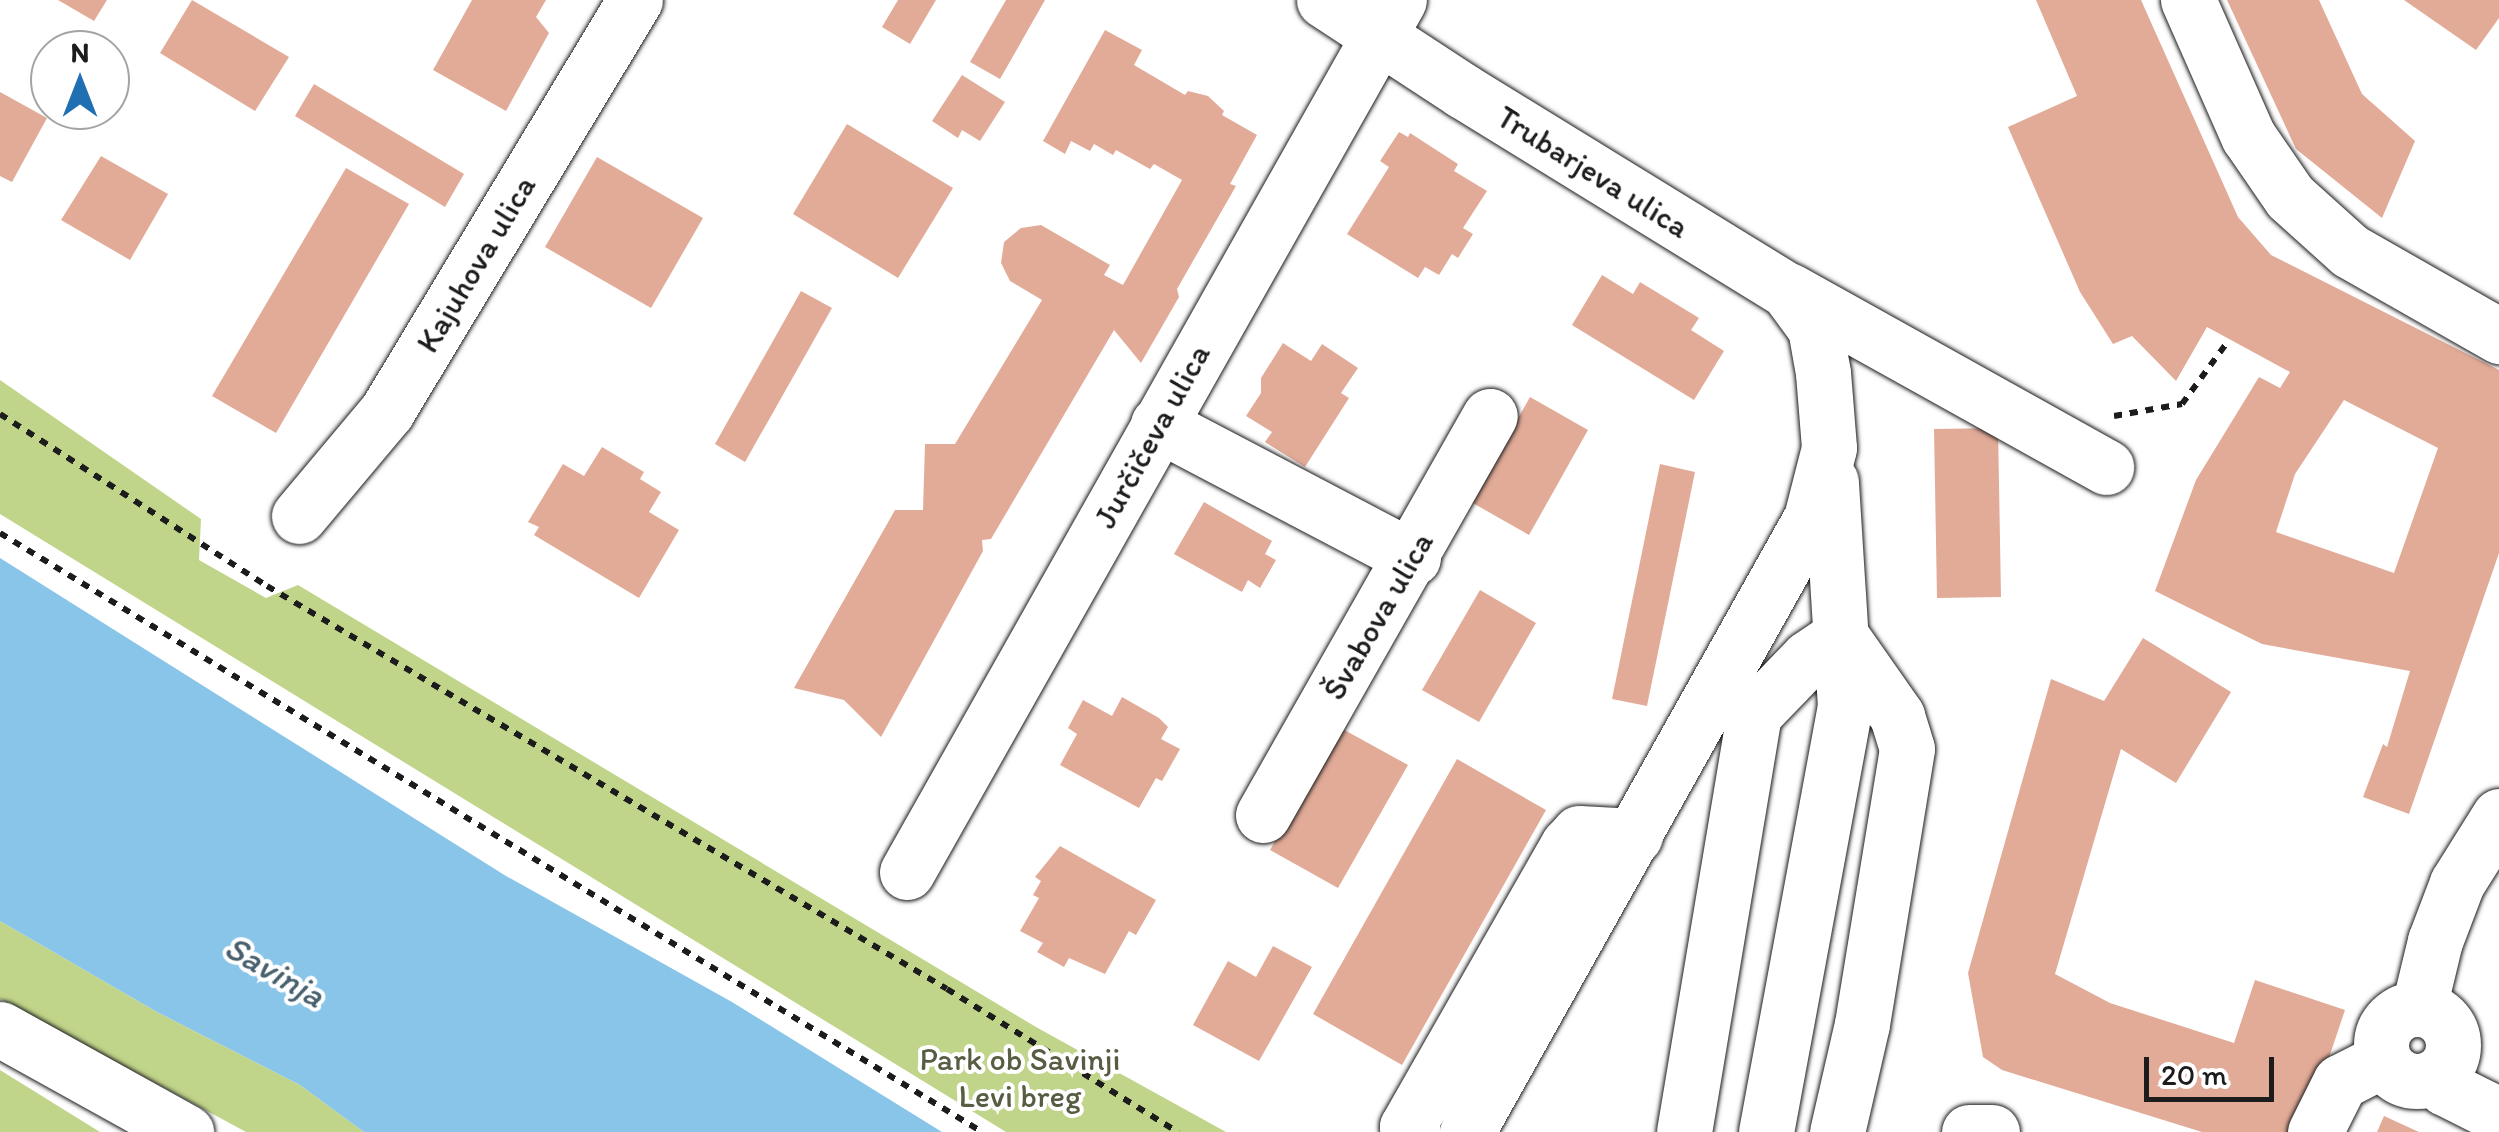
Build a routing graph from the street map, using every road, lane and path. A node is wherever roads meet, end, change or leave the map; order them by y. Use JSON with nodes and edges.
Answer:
{"nodes":[{"id":1,"x":635,"y":0,"type":"edge"},
{"id":2,"x":1324,"y":0,"type":"edge"},
{"id":3,"x":2188,"y":0,"type":"edge"},
{"id":4,"x":1389,"y":18,"type":"edge"},
{"id":5,"x":1787,"y":290,"type":"junction"},
{"id":6,"x":2499,"y":336,"type":"edge"},
{"id":7,"x":0,"y":414,"type":"edge"},
{"id":8,"x":1490,"y":416,"type":"dead end"},
{"id":9,"x":1158,"y":424,"type":"junction"},
{"id":10,"x":1829,"y":448,"type":"junction"},
{"id":11,"x":2106,"y":467,"type":"dead end"},
{"id":12,"x":299,"y":516,"type":"dead end"},
{"id":13,"x":0,"y":533,"type":"edge"},
{"id":14,"x":1413,"y":558,"type":"junction"},
{"id":15,"x":1841,"y":636,"type":"junction"},
{"id":16,"x":1263,"y":815,"type":"dead end"},
{"id":17,"x":2499,"y":816,"type":"edge"},
{"id":18,"x":1635,"y":836,"type":"junction"},
{"id":19,"x":907,"y":872,"type":"dead end"},
{"id":20,"x":2419,"y":1007,"type":"junction"},
{"id":21,"x":0,"y":1029,"type":"edge"},
{"id":22,"x":2383,"y":1060,"type":"junction"},
{"id":23,"x":2435,"y":1077,"type":"junction"},
{"id":24,"x":2499,"y":1115,"type":"edge"},
{"id":25,"x":186,"y":1132,"type":"edge"},
{"id":26,"x":982,"y":1132,"type":"edge"},
{"id":27,"x":1178,"y":1132,"type":"edge"},
{"id":28,"x":1413,"y":1132,"type":"edge"},
{"id":29,"x":1468,"y":1132,"type":"edge"},
{"id":30,"x":1684,"y":1132,"type":"edge"},
{"id":31,"x":1766,"y":1132,"type":"edge"},
{"id":32,"x":1837,"y":1132,"type":"edge"},
{"id":33,"x":1970,"y":1132,"type":"edge"},
{"id":34,"x":1992,"y":1132,"type":"edge"},
{"id":35,"x":2315,"y":1132,"type":"edge"}],
"edges":[{"from":1,"to":12,"type":"street","name":"Kajuhova ulica"},
{"from":2,"to":4,"type":"street","name":"Trubarjeva ulica"},
{"from":3,"to":6,"type":"street"},
{"from":4,"to":5,"type":"street","name":"Trubarjeva ulica"},
{"from":4,"to":9,"type":"street","name":"Jurčičeva ulica"},
{"from":5,"to":10,"type":"street","name":"Trubarjeva ulica"},
{"from":5,"to":11,"type":"street"},
{"from":7,"to":27,"type":"path"},
{"from":8,"to":14,"type":"street","name":"Švabova ulica"},
{"from":9,"to":14,"type":"street"},
{"from":9,"to":19,"type":"street","name":"Jurčičeva ulica"},
{"from":10,"to":15,"type":"street","name":"Trubarjeva ulica"},
{"from":10,"to":18,"type":"street"},
{"from":13,"to":26,"type":"path"},
{"from":14,"to":16,"type":"street","name":"Švabova ulica"},
{"from":15,"to":30,"type":"street"},
{"from":15,"to":31,"type":"street","name":"Trubarjeva ulica"},
{"from":15,"to":32,"type":"street"},
{"from":17,"to":20,"type":"street"},
{"from":18,"to":28,"type":"street"},
{"from":18,"to":29,"type":"street"},
{"from":20,"to":22,"type":"street"},
{"from":20,"to":23,"type":"street"},
{"from":21,"to":25,"type":"street"},
{"from":22,"to":23,"type":"street"},
{"from":22,"to":35,"type":"street"},
{"from":23,"to":24,"type":"street"},
{"from":33,"to":34,"type":"street"}]}
